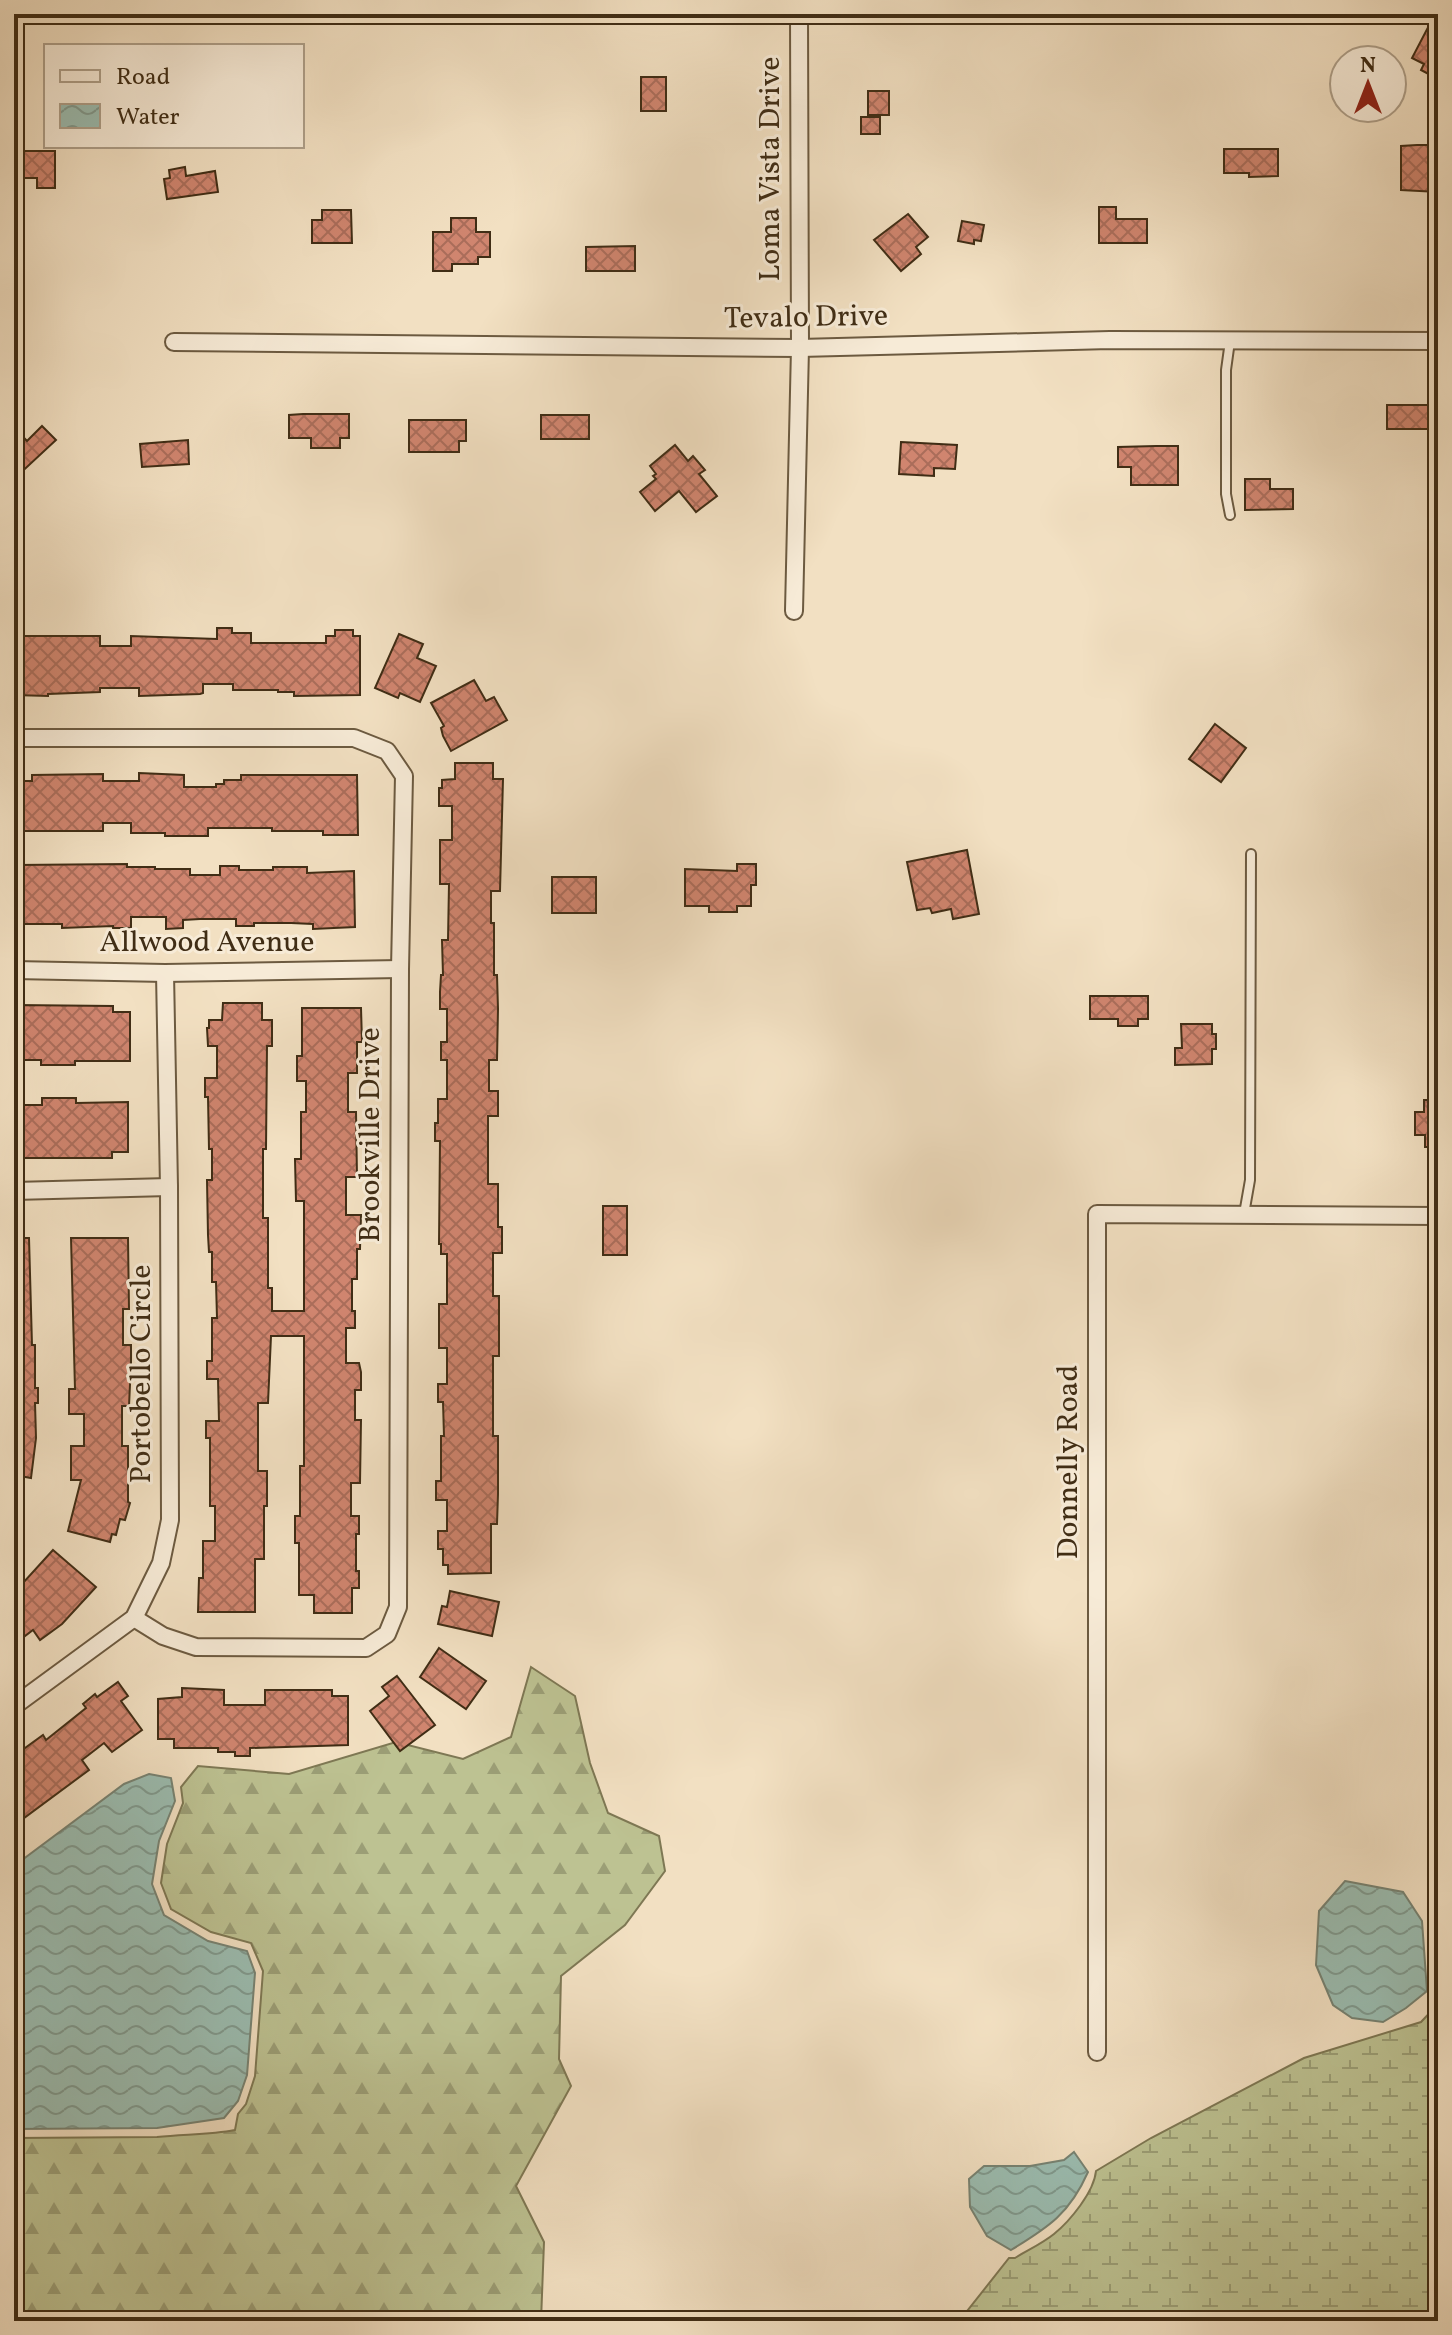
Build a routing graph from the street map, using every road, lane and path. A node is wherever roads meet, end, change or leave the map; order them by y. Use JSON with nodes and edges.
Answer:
{"nodes":[{"id":1,"x":799,"y":14,"type":"edge"},
{"id":2,"x":1230,"y":341,"type":"junction"},
{"id":3,"x":1438,"y":341,"type":"edge"},
{"id":4,"x":174,"y":342,"type":"dead end"},
{"id":5,"x":800,"y":348,"type":"junction"},
{"id":6,"x":1230,"y":515,"type":"dead end"},
{"id":7,"x":794,"y":611,"type":"dead end"},
{"id":8,"x":14,"y":738,"type":"edge"},
{"id":9,"x":1251,"y":854,"type":"dead end"},
{"id":10,"x":400,"y":969,"type":"junction"},
{"id":11,"x":14,"y":970,"type":"edge"},
{"id":12,"x":165,"y":973,"type":"junction"},
{"id":13,"x":169,"y":1187,"type":"junction"},
{"id":14,"x":14,"y":1191,"type":"edge"},
{"id":15,"x":1244,"y":1215,"type":"junction"},
{"id":16,"x":1438,"y":1216,"type":"edge"},
{"id":17,"x":134,"y":1618,"type":"junction"},
{"id":18,"x":14,"y":1706,"type":"edge"},
{"id":19,"x":1097,"y":2052,"type":"dead end"}],
"edges":[{"from":1,"to":5,"type":"street","name":"Loma Vista Drive"},
{"from":2,"to":3,"type":"street","name":"Tevalo Drive"},
{"from":2,"to":5,"type":"street","name":"Tevalo Drive"},
{"from":2,"to":6,"type":"lane"},
{"from":4,"to":5,"type":"street","name":"Tevalo Drive"},
{"from":5,"to":7,"type":"street","name":"Loma Vista Drive"},
{"from":8,"to":10,"type":"street","name":"Brookville Drive"},
{"from":9,"to":15,"type":"lane"},
{"from":10,"to":12,"type":"street","name":"Allwood Avenue"},
{"from":10,"to":17,"type":"street","name":"Brookville Drive"},
{"from":11,"to":12,"type":"street","name":"Allwood Avenue"},
{"from":12,"to":13,"type":"street","name":"Portobello Circle"},
{"from":13,"to":14,"type":"street"},
{"from":13,"to":17,"type":"street","name":"Portobello Circle"},
{"from":15,"to":16,"type":"street","name":"Donnelly Road"},
{"from":15,"to":19,"type":"street","name":"Donnelly Road"},
{"from":17,"to":18,"type":"street","name":"Portobello Circle"}]}
